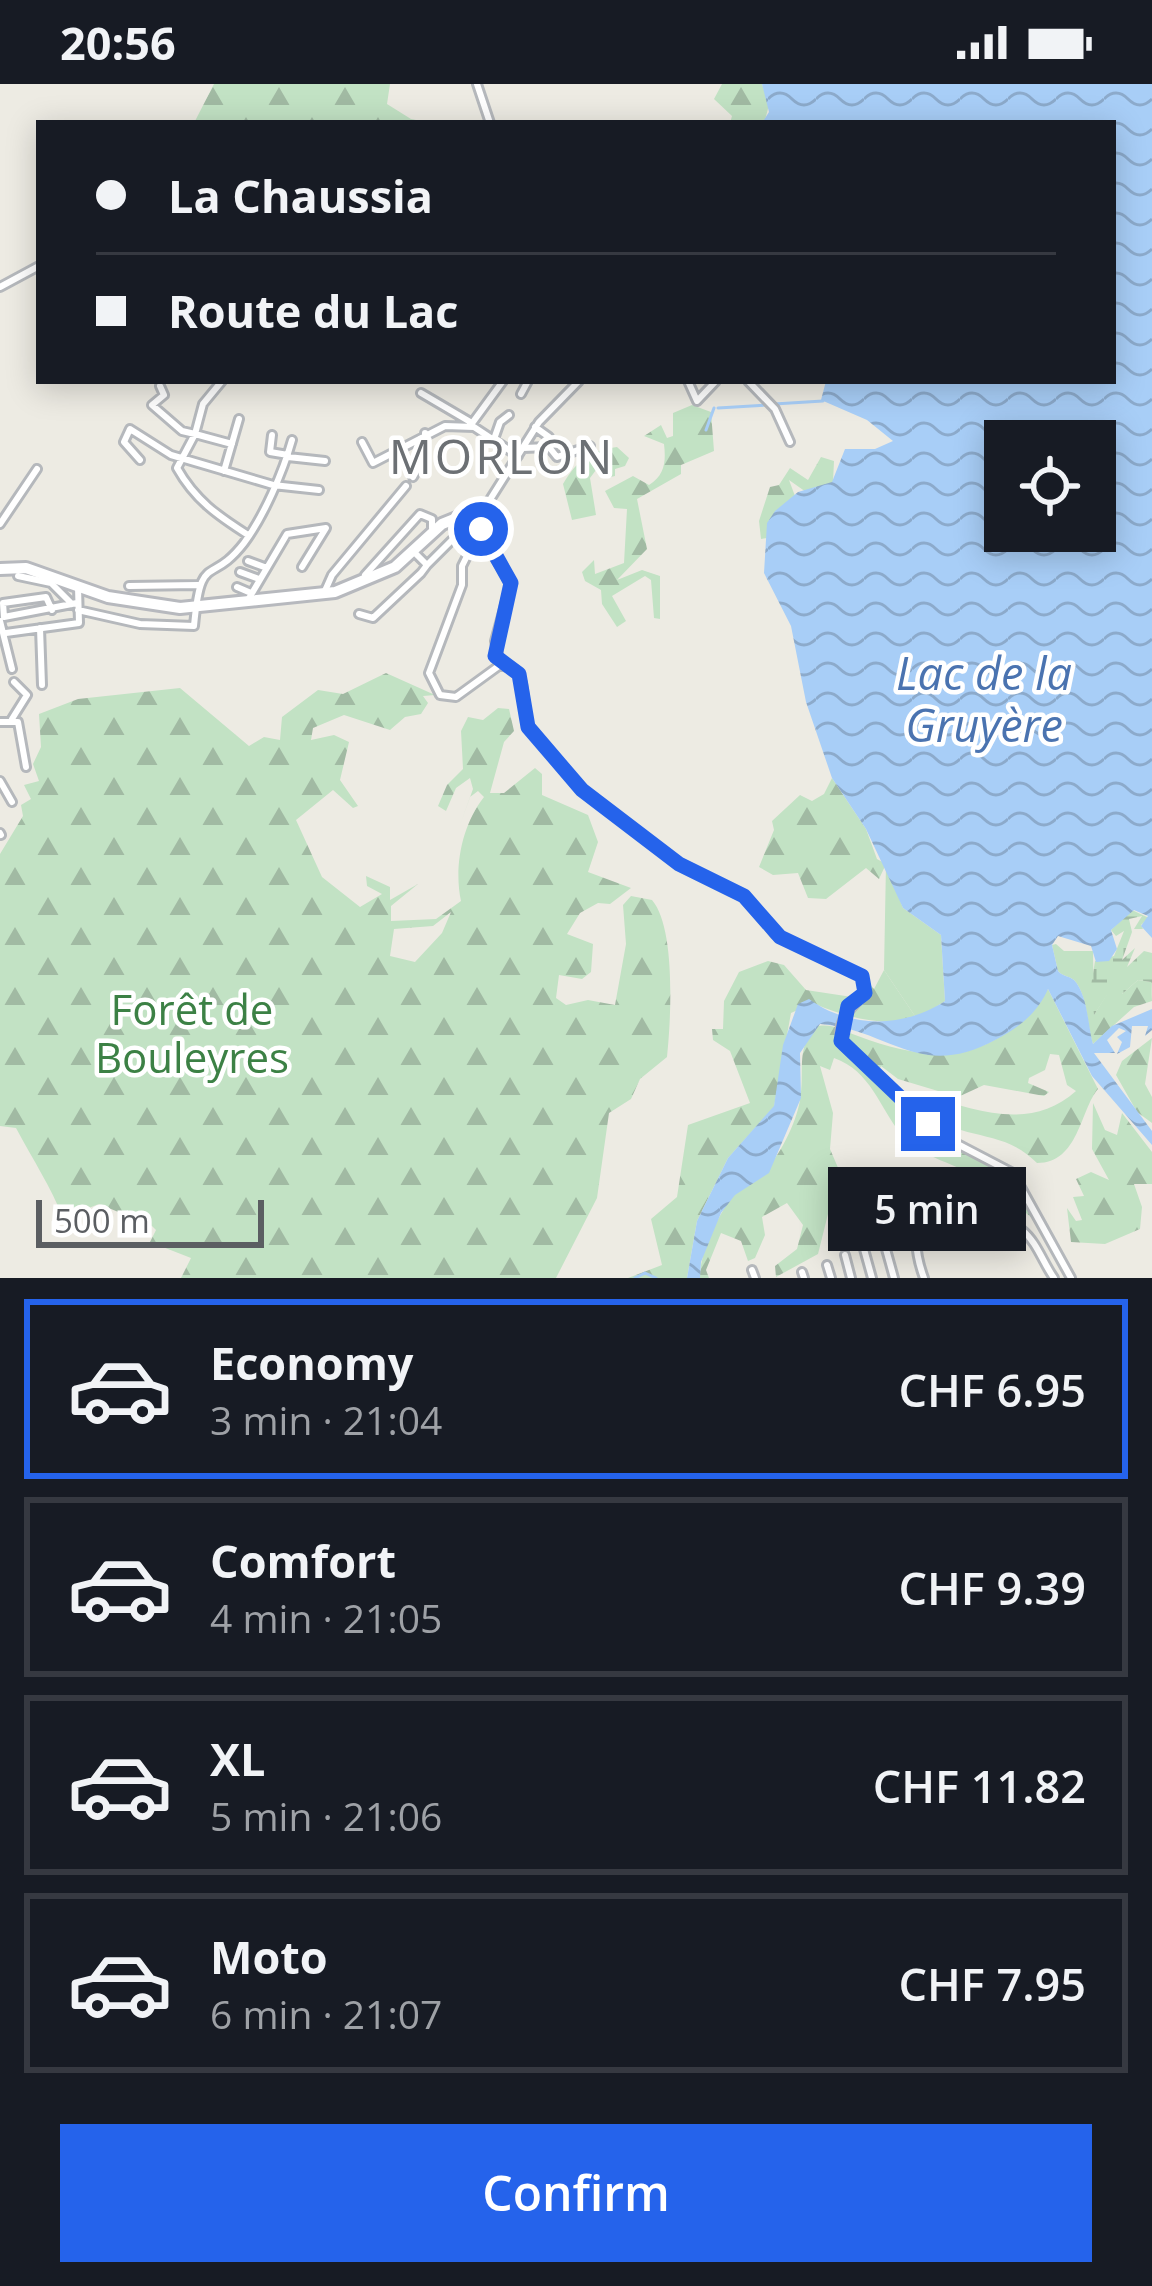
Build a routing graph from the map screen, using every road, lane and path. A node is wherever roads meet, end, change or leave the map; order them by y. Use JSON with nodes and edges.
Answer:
{"nodes":[{"id":1,"x":477,"y":84,"type":"edge"},
{"id":2,"x":489,"y":120,"type":"edge"},
{"id":3,"x":36,"y":268,"type":"edge"},
{"id":4,"x":0,"y":287,"type":"edge"},
{"id":5,"x":220,"y":384,"type":"edge"},
{"id":6,"x":501,"y":384,"type":"edge"},
{"id":7,"x":526,"y":384,"type":"edge"},
{"id":8,"x":576,"y":384,"type":"edge"},
{"id":9,"x":689,"y":384,"type":"edge"},
{"id":10,"x":713,"y":384,"type":"edge"},
{"id":11,"x":751,"y":384,"type":"edge"},
{"id":12,"x":160,"y":386,"type":"dead end"},
{"id":13,"x":421,"y":393,"type":"dead end"},
{"id":14,"x":521,"y":394,"type":"dead end"},
{"id":15,"x":509,"y":415,"type":"dead end"},
{"id":16,"x":239,"y":419,"type":"dead end"},
{"id":17,"x":473,"y":425,"type":"junction"},
{"id":18,"x":536,"y":427,"type":"junction"},
{"id":19,"x":425,"y":433,"type":"junction"},
{"id":20,"x":195,"y":434,"type":"junction"},
{"id":21,"x":272,"y":435,"type":"dead end"},
{"id":22,"x":292,"y":440,"type":"dead end"},
{"id":23,"x":362,"y":442,"type":"dead end"},
{"id":24,"x":493,"y":442,"type":"junction"},
{"id":25,"x":790,"y":442,"type":"dead end"},
{"id":26,"x":232,"y":444,"type":"junction"},
{"id":27,"x":590,"y":446,"type":"dead end"},
{"id":28,"x":549,"y":447,"type":"junction"},
{"id":29,"x":521,"y":452,"type":"junction"},
{"id":30,"x":288,"y":456,"type":"junction"},
{"id":31,"x":185,"y":459,"type":"junction"},
{"id":32,"x":140,"y":460,"type":"dead end"},
{"id":33,"x":325,"y":461,"type":"dead end"},
{"id":34,"x":38,"y":469,"type":"dead end"},
{"id":35,"x":224,"y":471,"type":"junction"},
{"id":36,"x":413,"y":477,"type":"dead end"},
{"id":37,"x":273,"y":485,"type":"junction"},
{"id":38,"x":406,"y":486,"type":"dead end"},
{"id":39,"x":319,"y":490,"type":"dead end"},
{"id":40,"x":488,"y":509,"type":"junction"},
{"id":41,"x":335,"y":523,"type":"dead end"},
{"id":42,"x":0,"y":524,"type":"edge"},
{"id":43,"x":326,"y":528,"type":"junction"},
{"id":44,"x":248,"y":535,"type":"junction"},
{"id":45,"x":430,"y":535,"type":"junction"},
{"id":46,"x":452,"y":540,"type":"dead end"},
{"id":47,"x":413,"y":551,"type":"junction"},
{"id":48,"x":248,"y":561,"type":"dead end"},
{"id":49,"x":427,"y":566,"type":"junction"},
{"id":50,"x":302,"y":567,"type":"dead end"},
{"id":51,"x":267,"y":568,"type":"junction"},
{"id":52,"x":0,"y":569,"type":"edge"},
{"id":53,"x":240,"y":572,"type":"dead end"},
{"id":54,"x":18,"y":576,"type":"dead end"},
{"id":55,"x":260,"y":580,"type":"junction"},
{"id":56,"x":363,"y":584,"type":"junction"},
{"id":57,"x":198,"y":585,"type":"junction"},
{"id":58,"x":129,"y":586,"type":"dead end"},
{"id":59,"x":78,"y":587,"type":"junction"},
{"id":60,"x":237,"y":587,"type":"dead end"},
{"id":61,"x":324,"y":593,"type":"junction"},
{"id":62,"x":250,"y":597,"type":"junction"},
{"id":63,"x":76,"y":606,"type":"junction"},
{"id":64,"x":196,"y":606,"type":"junction"},
{"id":65,"x":52,"y":610,"type":"junction"},
{"id":66,"x":359,"y":614,"type":"dead end"},
{"id":67,"x":0,"y":621,"type":"edge"},
{"id":68,"x":40,"y":628,"type":"junction"},
{"id":69,"x":6,"y":633,"type":"junction"},
{"id":70,"x":500,"y":665,"type":"junction"},
{"id":71,"x":12,"y":669,"type":"dead end"},
{"id":72,"x":14,"y":682,"type":"dead end"},
{"id":73,"x":42,"y":686,"type":"dead end"},
{"id":74,"x":12,"y":719,"type":"junction"},
{"id":75,"x":0,"y":722,"type":"edge"},
{"id":76,"x":26,"y":767,"type":"dead end"},
{"id":77,"x":0,"y":781,"type":"edge"},
{"id":78,"x":12,"y":802,"type":"dead end"},
{"id":79,"x":844,"y":1177,"type":"dead end"},
{"id":80,"x":854,"y":1213,"type":"junction"},
{"id":81,"x":845,"y":1255,"type":"dead end"},
{"id":82,"x":827,"y":1265,"type":"dead end"},
{"id":83,"x":831,"y":1278,"type":"edge"},
{"id":84,"x":851,"y":1278,"type":"edge"},
{"id":85,"x":872,"y":1278,"type":"edge"},
{"id":86,"x":894,"y":1278,"type":"edge"},
{"id":87,"x":923,"y":1278,"type":"edge"},
{"id":88,"x":1054,"y":1278,"type":"edge"},
{"id":89,"x":1071,"y":1278,"type":"edge"}],
"edges":[{"from":1,"to":2,"type":"street"},
{"from":3,"to":4,"type":"street"},
{"from":5,"to":20,"type":"street"},
{"from":6,"to":17,"type":"street"},
{"from":7,"to":14,"type":"street"},
{"from":8,"to":18,"type":"street"},
{"from":9,"to":10,"type":"street"},
{"from":11,"to":25,"type":"street"},
{"from":12,"to":20,"type":"street"},
{"from":13,"to":17,"type":"street"},
{"from":15,"to":24,"type":"street"},
{"from":16,"to":26,"type":"street"},
{"from":17,"to":19,"type":"street"},
{"from":17,"to":24,"type":"street"},
{"from":18,"to":28,"type":"street"},
{"from":18,"to":29,"type":"street"},
{"from":19,"to":23,"type":"street"},
{"from":19,"to":36,"type":"street"},
{"from":20,"to":26,"type":"street"},
{"from":20,"to":31,"type":"street"},
{"from":21,"to":30,"type":"street"},
{"from":22,"to":30,"type":"street"},
{"from":24,"to":29,"type":"street"},
{"from":26,"to":35,"type":"street"},
{"from":27,"to":28,"type":"street"},
{"from":28,"to":29,"type":"street"},
{"from":29,"to":40,"type":"street"},
{"from":30,"to":33,"type":"street"},
{"from":30,"to":37,"type":"street"},
{"from":31,"to":32,"type":"street"},
{"from":31,"to":35,"type":"street"},
{"from":31,"to":44,"type":"street"},
{"from":34,"to":42,"type":"street"},
{"from":35,"to":37,"type":"street"},
{"from":37,"to":39,"type":"street"},
{"from":37,"to":44,"type":"street"},
{"from":38,"to":61,"type":"street"},
{"from":40,"to":45,"type":"street"},
{"from":40,"to":70,"type":"street"},
{"from":40,"to":70,"type":"street"},
{"from":41,"to":43,"type":"street"},
{"from":43,"to":50,"type":"street"},
{"from":43,"to":51,"type":"street"},
{"from":44,"to":57,"type":"street"},
{"from":45,"to":47,"type":"street"},
{"from":45,"to":56,"type":"street"},
{"from":46,"to":49,"type":"street"},
{"from":47,"to":49,"type":"street"},
{"from":47,"to":56,"type":"street"},
{"from":48,"to":51,"type":"street"},
{"from":49,"to":66,"type":"street"},
{"from":51,"to":55,"type":"street"},
{"from":52,"to":59,"type":"street"},
{"from":53,"to":55,"type":"street"},
{"from":54,"to":63,"type":"street"},
{"from":55,"to":62,"type":"street"},
{"from":56,"to":61,"type":"street"},
{"from":57,"to":58,"type":"street"},
{"from":57,"to":64,"type":"street"},
{"from":59,"to":63,"type":"street"},
{"from":59,"to":64,"type":"street"},
{"from":60,"to":62,"type":"street"},
{"from":61,"to":62,"type":"street"},
{"from":62,"to":64,"type":"street"},
{"from":63,"to":64,"type":"street"},
{"from":63,"to":65,"type":"street"},
{"from":63,"to":68,"type":"street"},
{"from":65,"to":65,"type":"street"},
{"from":67,"to":69,"type":"street"},
{"from":68,"to":69,"type":"street"},
{"from":68,"to":73,"type":"street"},
{"from":69,"to":71,"type":"street"},
{"from":70,"to":89,"type":"street"},
{"from":72,"to":74,"type":"street"},
{"from":74,"to":75,"type":"street"},
{"from":74,"to":76,"type":"street"},
{"from":77,"to":78,"type":"street"},
{"from":79,"to":80,"type":"street"},
{"from":80,"to":85,"type":"street"},
{"from":80,"to":86,"type":"street"},
{"from":81,"to":84,"type":"street"},
{"from":82,"to":83,"type":"street"},
{"from":87,"to":88,"type":"street"}]}
